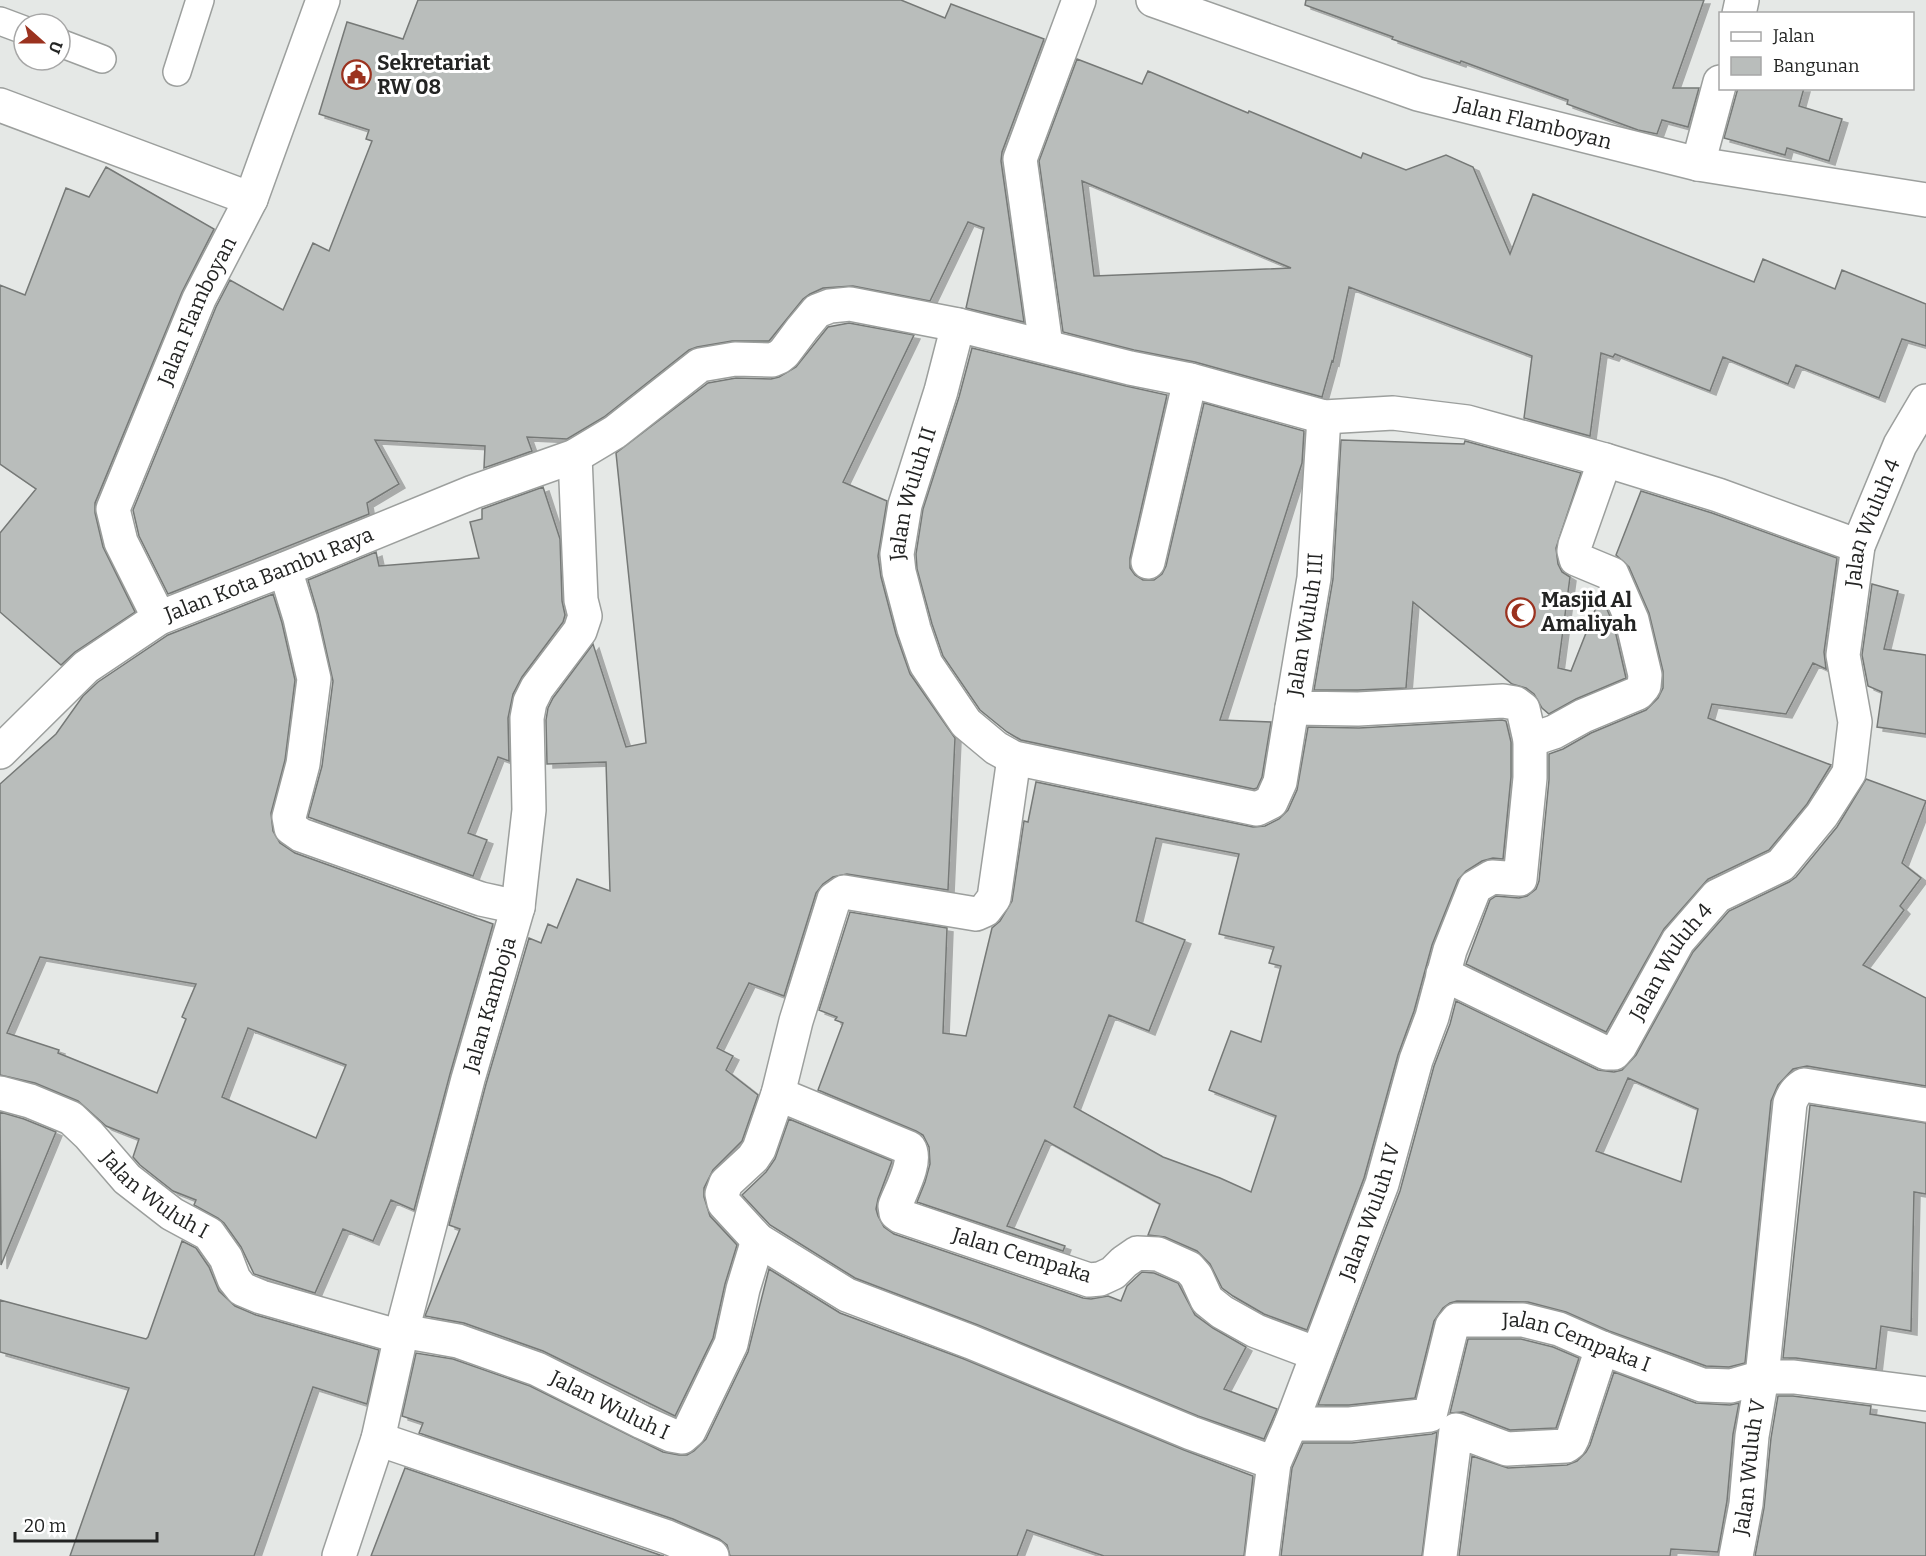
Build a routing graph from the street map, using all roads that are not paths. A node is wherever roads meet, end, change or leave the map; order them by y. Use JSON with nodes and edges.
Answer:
{"nodes":[{"id":1,"x":200,"y":0,"type":"edge"},
{"id":2,"x":323,"y":0,"type":"edge"},
{"id":3,"x":1079,"y":0,"type":"edge"},
{"id":4,"x":1153,"y":0,"type":"edge"},
{"id":5,"x":72,"y":48,"type":"edge"},
{"id":6,"x":102,"y":59,"type":"dead end"},
{"id":7,"x":177,"y":72,"type":"dead end"},
{"id":8,"x":1719,"y":86,"type":"edge"},
{"id":9,"x":0,"y":105,"type":"edge"},
{"id":10,"x":1698,"y":164,"type":"junction"},
{"id":11,"x":251,"y":199,"type":"junction"},
{"id":12,"x":1926,"y":200,"type":"edge"},
{"id":13,"x":958,"y":325,"type":"junction"},
{"id":14,"x":1046,"y":346,"type":"junction"},
{"id":15,"x":1190,"y":380,"type":"junction"},
{"id":16,"x":1926,"y":401,"type":"edge"},
{"id":17,"x":1324,"y":417,"type":"junction"},
{"id":18,"x":575,"y":456,"type":"junction"},
{"id":19,"x":1605,"y":460,"type":"junction"},
{"id":20,"x":1858,"y":546,"type":"junction"},
{"id":21,"x":1148,"y":562,"type":"dead end"},
{"id":22,"x":285,"y":569,"type":"junction"},
{"id":23,"x":159,"y":618,"type":"junction"},
{"id":24,"x":1292,"y":708,"type":"junction"},
{"id":25,"x":1530,"y":740,"type":"junction"},
{"id":26,"x":0,"y":752,"type":"edge"},
{"id":27,"x":1014,"y":758,"type":"junction"},
{"id":28,"x":518,"y":907,"type":"junction"},
{"id":29,"x":1443,"y":974,"type":"junction"},
{"id":30,"x":0,"y":1093,"type":"edge"},
{"id":31,"x":778,"y":1094,"type":"junction"},
{"id":32,"x":1926,"y":1105,"type":"edge"},
{"id":33,"x":758,"y":1240,"type":"junction"},
{"id":34,"x":401,"y":1334,"type":"junction"},
{"id":35,"x":1602,"y":1348,"type":"junction"},
{"id":36,"x":1317,"y":1354,"type":"junction"},
{"id":37,"x":1761,"y":1377,"type":"junction"},
{"id":38,"x":1926,"y":1394,"type":"edge"},
{"id":39,"x":1443,"y":1422,"type":"junction"},
{"id":40,"x":1291,"y":1424,"type":"junction"},
{"id":41,"x":378,"y":1439,"type":"junction"},
{"id":42,"x":1274,"y":1463,"type":"junction"},
{"id":43,"x":339,"y":1556,"type":"edge"},
{"id":44,"x":711,"y":1556,"type":"edge"},
{"id":45,"x":1263,"y":1556,"type":"edge"},
{"id":46,"x":1440,"y":1556,"type":"edge"},
{"id":47,"x":1736,"y":1556,"type":"edge"}],
"edges":[{"from":1,"to":7,"type":"lane"},
{"from":2,"to":11,"type":"street","name":"Jalan Flamboyan"},
{"from":3,"to":14,"type":"street"},
{"from":4,"to":10,"type":"street","name":"Jalan Flamboyan"},
{"from":5,"to":6,"type":"lane"},
{"from":8,"to":10,"type":"street"},
{"from":9,"to":11,"type":"street"},
{"from":10,"to":12,"type":"street","name":"Jalan Flamboyan"},
{"from":11,"to":23,"type":"street","name":"Jalan Flamboyan"},
{"from":13,"to":14,"type":"street"},
{"from":13,"to":18,"type":"street","name":"Jalan Kota Bambu Raya"},
{"from":13,"to":27,"type":"street","name":"Jalan Wuluh II"},
{"from":14,"to":15,"type":"street"},
{"from":15,"to":17,"type":"street"},
{"from":15,"to":21,"type":"street"},
{"from":16,"to":20,"type":"street","name":"Jalan Wuluh 4"},
{"from":17,"to":19,"type":"street"},
{"from":17,"to":24,"type":"street","name":"Jalan Wuluh III"},
{"from":18,"to":22,"type":"street","name":"Jalan Kota Bambu Raya"},
{"from":18,"to":28,"type":"street","name":"Jalan Kamboja"},
{"from":19,"to":20,"type":"street"},
{"from":19,"to":25,"type":"street"},
{"from":20,"to":29,"type":"street","name":"Jalan Wuluh 4"},
{"from":22,"to":23,"type":"street","name":"Jalan Kota Bambu Raya"},
{"from":22,"to":28,"type":"street"},
{"from":23,"to":26,"type":"street","name":"Jalan Kota Bambu Raya"},
{"from":24,"to":25,"type":"street","name":"Jalan Wuluh III"},
{"from":24,"to":27,"type":"street","name":"Jalan Wuluh II"},
{"from":25,"to":29,"type":"street","name":"Jalan Wuluh IV"},
{"from":27,"to":31,"type":"street"},
{"from":28,"to":34,"type":"street","name":"Jalan Kamboja"},
{"from":29,"to":36,"type":"street","name":"Jalan Wuluh IV"},
{"from":30,"to":34,"type":"street","name":"Jalan Wuluh I"},
{"from":31,"to":33,"type":"street"},
{"from":31,"to":36,"type":"street","name":"Jalan Cempaka"},
{"from":32,"to":37,"type":"street","name":"Jalan Wuluh V"},
{"from":33,"to":34,"type":"street","name":"Jalan Wuluh I"},
{"from":33,"to":42,"type":"street"},
{"from":34,"to":41,"type":"street","name":"Jalan Kamboja"},
{"from":35,"to":37,"type":"street","name":"Jalan Cempaka I"},
{"from":35,"to":39,"type":"street"},
{"from":35,"to":39,"type":"street","name":"Jalan Cempaka I"},
{"from":36,"to":40,"type":"street","name":"Jalan Wuluh IV"},
{"from":37,"to":38,"type":"street","name":"Jalan Cempaka I"},
{"from":37,"to":47,"type":"street","name":"Jalan Wuluh V"},
{"from":39,"to":40,"type":"street"},
{"from":39,"to":46,"type":"street"},
{"from":40,"to":42,"type":"street","name":"Jalan Wuluh IV"},
{"from":41,"to":43,"type":"street","name":"Jalan Kamboja"},
{"from":41,"to":44,"type":"street"},
{"from":42,"to":45,"type":"street","name":"Jalan Wuluh IV"}]}
